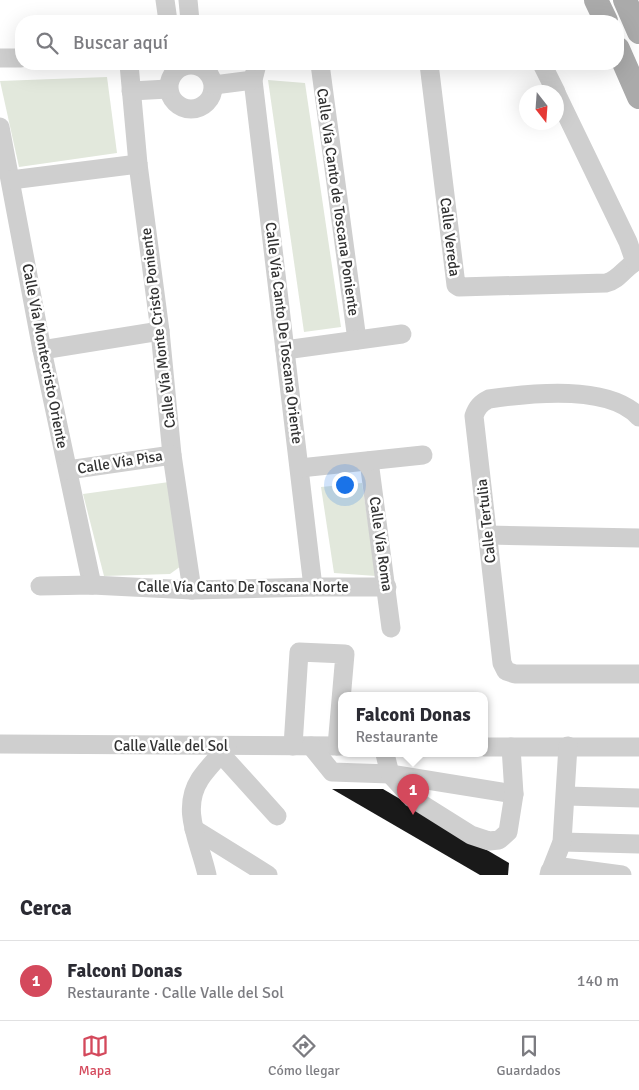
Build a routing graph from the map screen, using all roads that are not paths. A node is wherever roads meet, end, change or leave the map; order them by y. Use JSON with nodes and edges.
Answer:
{"nodes":[{"id":1,"x":165,"y":0,"type":"edge"},
{"id":2,"x":188,"y":0,"type":"edge"},
{"id":3,"x":596,"y":0,"type":"edge"},
{"id":4,"x":625,"y":0,"type":"edge"},
{"id":5,"x":167,"y":15,"type":"edge"},
{"id":6,"x":189,"y":15,"type":"edge"},
{"id":7,"x":603,"y":15,"type":"edge"},
{"id":8,"x":639,"y":32,"type":"edge"},
{"id":9,"x":0,"y":58,"type":"edge"},
{"id":10,"x":15,"y":58,"type":"edge"},
{"id":11,"x":624,"y":63,"type":"edge"},
{"id":12,"x":130,"y":70,"type":"edge"},
{"id":13,"x":173,"y":70,"type":"edge"},
{"id":14,"x":205,"y":70,"type":"edge"},
{"id":15,"x":321,"y":70,"type":"edge"},
{"id":16,"x":430,"y":70,"type":"edge"},
{"id":17,"x":545,"y":70,"type":"edge"},
{"id":18,"x":255,"y":72,"type":"edge"},
{"id":19,"x":214,"y":85,"type":"junction"},
{"id":20,"x":552,"y":85,"type":"edge"},
{"id":21,"x":168,"y":89,"type":"junction"},
{"id":22,"x":131,"y":91,"type":"junction"},
{"id":23,"x":639,"y":97,"type":"edge"},
{"id":24,"x":564,"y":108,"type":"edge"},
{"id":25,"x":0,"y":127,"type":"edge"},
{"id":26,"x":138,"y":164,"type":"junction"},
{"id":27,"x":11,"y":180,"type":"junction"},
{"id":28,"x":634,"y":240,"type":"edge"},
{"id":29,"x":637,"y":261,"type":"edge"},
{"id":30,"x":160,"y":331,"type":"junction"},
{"id":31,"x":402,"y":334,"type":"dead end"},
{"id":32,"x":357,"y":340,"type":"junction"},
{"id":33,"x":42,"y":350,"type":"junction"},
{"id":34,"x":285,"y":350,"type":"junction"},
{"id":35,"x":639,"y":417,"type":"edge"},
{"id":36,"x":172,"y":455,"type":"junction"},
{"id":37,"x":423,"y":455,"type":"dead end"},
{"id":38,"x":369,"y":461,"type":"junction"},
{"id":39,"x":300,"y":468,"type":"junction"},
{"id":40,"x":68,"y":470,"type":"junction"},
{"id":41,"x":488,"y":535,"type":"junction"},
{"id":42,"x":639,"y":538,"type":"edge"},
{"id":43,"x":40,"y":586,"type":"dead end"},
{"id":44,"x":92,"y":586,"type":"junction"},
{"id":45,"x":313,"y":587,"type":"junction"},
{"id":46,"x":387,"y":587,"type":"junction"},
{"id":47,"x":192,"y":590,"type":"junction"},
{"id":48,"x":391,"y":628,"type":"dead end"},
{"id":49,"x":639,"y":674,"type":"edge"},
{"id":50,"x":343,"y":692,"type":"edge"},
{"id":51,"x":0,"y":744,"type":"edge"},
{"id":52,"x":302,"y":746,"type":"junction"},
{"id":53,"x":338,"y":746,"type":"edge"},
{"id":54,"x":568,"y":746,"type":"junction"},
{"id":55,"x":488,"y":747,"type":"edge"},
{"id":56,"x":511,"y":747,"type":"junction"},
{"id":57,"x":639,"y":747,"type":"edge"},
{"id":58,"x":224,"y":750,"type":"junction"},
{"id":59,"x":386,"y":757,"type":"edge"},
{"id":60,"x":390,"y":774,"type":"junction"},
{"id":61,"x":514,"y":794,"type":"junction"},
{"id":62,"x":566,"y":796,"type":"junction"},
{"id":63,"x":639,"y":798,"type":"edge"},
{"id":64,"x":277,"y":816,"type":"dead end"},
{"id":65,"x":194,"y":829,"type":"junction"},
{"id":66,"x":562,"y":842,"type":"junction"},
{"id":67,"x":639,"y":844,"type":"edge"},
{"id":68,"x":549,"y":873,"type":"edge"},
{"id":69,"x":207,"y":875,"type":"edge"},
{"id":70,"x":268,"y":875,"type":"edge"},
{"id":71,"x":622,"y":875,"type":"edge"}],
"edges":[{"from":1,"to":5,"type":"street"},
{"from":2,"to":6,"type":"street"},
{"from":3,"to":7,"type":"main road"},
{"from":4,"to":8,"type":"main road"},
{"from":9,"to":10,"type":"street"},
{"from":11,"to":23,"type":"main road"},
{"from":12,"to":22,"type":"street","name":"Calle Vía Monte Cristo Poniente"},
{"from":13,"to":21,"type":"street"},
{"from":14,"to":19,"type":"street"},
{"from":15,"to":32,"type":"street","name":"Calle Vía Canto de Toscana Poniente"},
{"from":16,"to":29,"type":"street","name":"Calle Vereda"},
{"from":17,"to":20,"type":"street","name":"Calle Vereda"},
{"from":18,"to":19,"type":"street"},
{"from":18,"to":34,"type":"street","name":"Calle Vía Canto De Toscana Oriente"},
{"from":19,"to":21,"type":"street"},
{"from":21,"to":22,"type":"street"},
{"from":22,"to":26,"type":"street","name":"Calle Vía Monte Cristo Poniente"},
{"from":24,"to":28,"type":"street","name":"Calle Vereda"},
{"from":25,"to":27,"type":"street","name":"Calle Vía Montecristo Oriente"},
{"from":26,"to":27,"type":"street"},
{"from":26,"to":30,"type":"street","name":"Calle Vía Monte Cristo Poniente"},
{"from":27,"to":33,"type":"street","name":"Calle Vía Montecristo Oriente"},
{"from":28,"to":29,"type":"street","name":"Calle Vereda"},
{"from":30,"to":33,"type":"street"},
{"from":30,"to":36,"type":"street","name":"Calle Vía Monte Cristo Poniente"},
{"from":31,"to":32,"type":"street"},
{"from":32,"to":34,"type":"street"},
{"from":33,"to":40,"type":"street","name":"Calle Vía Montecristo Oriente"},
{"from":34,"to":39,"type":"street","name":"Calle Vía Canto De Toscana Oriente"},
{"from":35,"to":41,"type":"street","name":"Calle Tertulia"},
{"from":36,"to":40,"type":"street","name":"Calle Vía Pisa"},
{"from":36,"to":47,"type":"street","name":"Calle Vía Monte Cristo Poniente"},
{"from":37,"to":38,"type":"street"},
{"from":38,"to":39,"type":"street"},
{"from":38,"to":46,"type":"street","name":"Calle Vía Roma"},
{"from":39,"to":45,"type":"street","name":"Calle Vía Canto De Toscana Oriente"},
{"from":40,"to":44,"type":"street","name":"Calle Vía Montecristo Oriente"},
{"from":41,"to":42,"type":"street"},
{"from":41,"to":49,"type":"street","name":"Calle Tertulia"},
{"from":43,"to":44,"type":"street","name":"Calle Vía Canto De Toscana Norte"},
{"from":44,"to":47,"type":"street","name":"Calle Vía Canto De Toscana Norte"},
{"from":45,"to":46,"type":"street","name":"Calle Vía Canto De Toscana Norte"},
{"from":45,"to":47,"type":"street","name":"Calle Vía Canto De Toscana Norte"},
{"from":46,"to":48,"type":"street","name":"Calle Vía Roma"},
{"from":50,"to":52,"type":"street"},
{"from":51,"to":58,"type":"street","name":"Calle Valle del Sol"},
{"from":52,"to":53,"type":"street","name":"Calle Valle del Sol"},
{"from":52,"to":58,"type":"street","name":"Calle Valle del Sol"},
{"from":52,"to":60,"type":"street"},
{"from":54,"to":56,"type":"street"},
{"from":54,"to":57,"type":"street"},
{"from":54,"to":62,"type":"street"},
{"from":55,"to":56,"type":"street"},
{"from":56,"to":61,"type":"street"},
{"from":58,"to":64,"type":"street"},
{"from":58,"to":65,"type":"street"},
{"from":59,"to":60,"type":"street"},
{"from":60,"to":61,"type":"street"},
{"from":60,"to":61,"type":"street"},
{"from":62,"to":63,"type":"street"},
{"from":62,"to":66,"type":"street"},
{"from":65,"to":69,"type":"street"},
{"from":65,"to":70,"type":"street"},
{"from":66,"to":67,"type":"street"},
{"from":66,"to":68,"type":"street"},
{"from":68,"to":71,"type":"street"}]}
